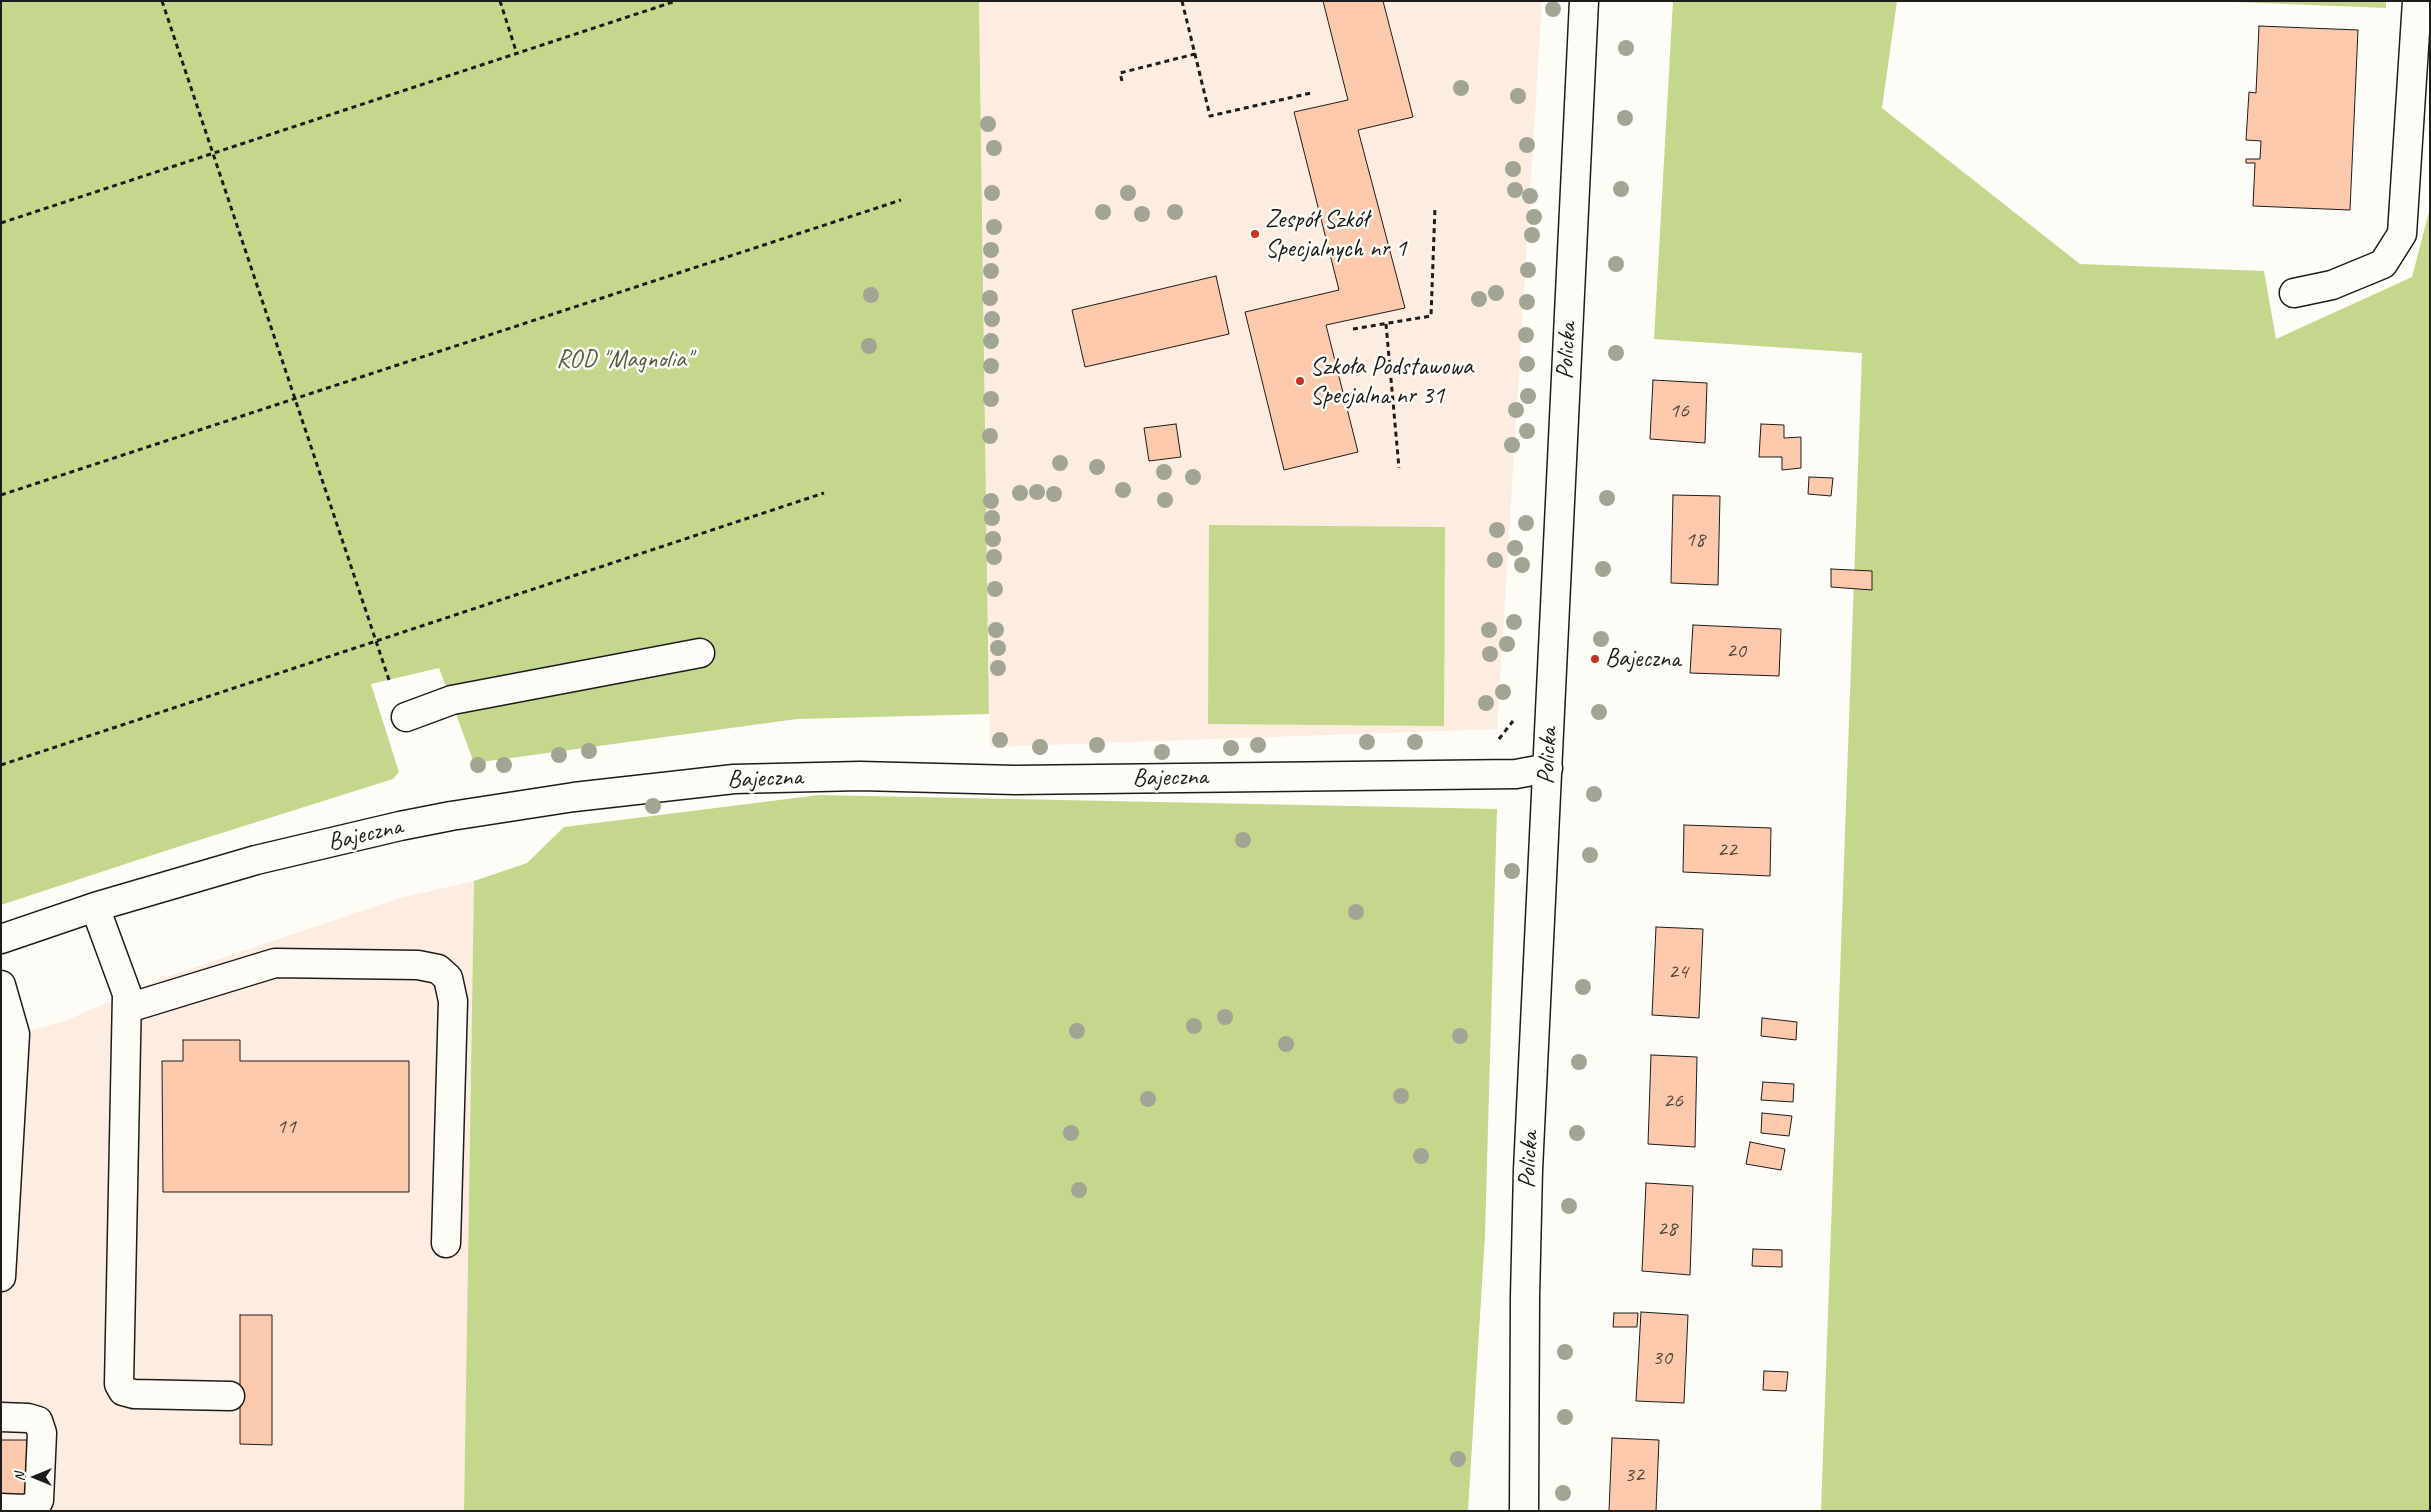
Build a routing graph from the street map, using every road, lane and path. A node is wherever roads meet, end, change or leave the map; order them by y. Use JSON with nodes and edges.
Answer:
{"nodes":[{"id":1,"x":162,"y":1,"type":"edge"},
{"id":2,"x":500,"y":1,"type":"edge"},
{"id":3,"x":676,"y":1,"type":"edge"},
{"id":4,"x":1182,"y":1,"type":"edge"},
{"id":5,"x":1584,"y":1,"type":"edge"},
{"id":6,"x":2417,"y":1,"type":"edge"},
{"id":7,"x":517,"y":54,"type":"junction"},
{"id":8,"x":1195,"y":54,"type":"junction"},
{"id":9,"x":1122,"y":81,"type":"dead end"},
{"id":10,"x":1311,"y":92,"type":"dead end"},
{"id":11,"x":214,"y":154,"type":"junction"},
{"id":12,"x":901,"y":200,"type":"dead end"},
{"id":13,"x":1435,"y":208,"type":"dead end"},
{"id":14,"x":1,"y":224,"type":"edge"},
{"id":15,"x":2294,"y":293,"type":"dead end"},
{"id":16,"x":1386,"y":324,"type":"junction"},
{"id":17,"x":1353,"y":329,"type":"dead end"},
{"id":18,"x":295,"y":398,"type":"junction"},
{"id":19,"x":1399,"y":468,"type":"dead end"},
{"id":20,"x":824,"y":493,"type":"dead end"},
{"id":21,"x":1,"y":495,"type":"edge"},
{"id":22,"x":376,"y":643,"type":"junction"},
{"id":23,"x":700,"y":653,"type":"dead end"},
{"id":24,"x":389,"y":680,"type":"dead end"},
{"id":25,"x":1518,"y":712,"type":"dead end"},
{"id":26,"x":406,"y":717,"type":"dead end"},
{"id":27,"x":1495,"y":743,"type":"dead end"},
{"id":28,"x":1,"y":765,"type":"edge"},
{"id":29,"x":1548,"y":768,"type":"junction"},
{"id":30,"x":95,"y":907,"type":"junction"},
{"id":31,"x":1,"y":939,"type":"edge"},
{"id":32,"x":1,"y":985,"type":"edge"},
{"id":33,"x":128,"y":1008,"type":"junction"},
{"id":34,"x":6,"y":1124,"type":"edge"},
{"id":35,"x":446,"y":1243,"type":"dead end"},
{"id":36,"x":1,"y":1277,"type":"edge"},
{"id":37,"x":230,"y":1396,"type":"dead end"},
{"id":38,"x":1,"y":1417,"type":"edge"},
{"id":39,"x":1,"y":1508,"type":"edge"},
{"id":40,"x":1524,"y":1511,"type":"edge"}],
"edges":[{"from":1,"to":11,"type":"path"},
{"from":2,"to":7,"type":"path"},
{"from":3,"to":7,"type":"path"},
{"from":4,"to":8,"type":"path"},
{"from":5,"to":29,"type":"street","name":"Policka"},
{"from":6,"to":15,"type":"street"},
{"from":7,"to":11,"type":"path"},
{"from":8,"to":9,"type":"path"},
{"from":8,"to":10,"type":"path"},
{"from":11,"to":14,"type":"path"},
{"from":11,"to":18,"type":"path"},
{"from":12,"to":18,"type":"path"},
{"from":13,"to":16,"type":"path"},
{"from":16,"to":17,"type":"path"},
{"from":16,"to":19,"type":"path"},
{"from":18,"to":21,"type":"path"},
{"from":18,"to":22,"type":"path"},
{"from":20,"to":22,"type":"path"},
{"from":22,"to":24,"type":"path"},
{"from":22,"to":28,"type":"path"},
{"from":23,"to":26,"type":"street"},
{"from":25,"to":27,"type":"path"},
{"from":29,"to":30,"type":"street","name":"Bajeczna"},
{"from":29,"to":40,"type":"street","name":"Policka"},
{"from":30,"to":31,"type":"street","name":"Bajeczna"},
{"from":30,"to":33,"type":"street"},
{"from":32,"to":34,"type":"street"},
{"from":33,"to":35,"type":"street"},
{"from":33,"to":37,"type":"street"},
{"from":34,"to":36,"type":"street"},
{"from":38,"to":39,"type":"street"}]}
